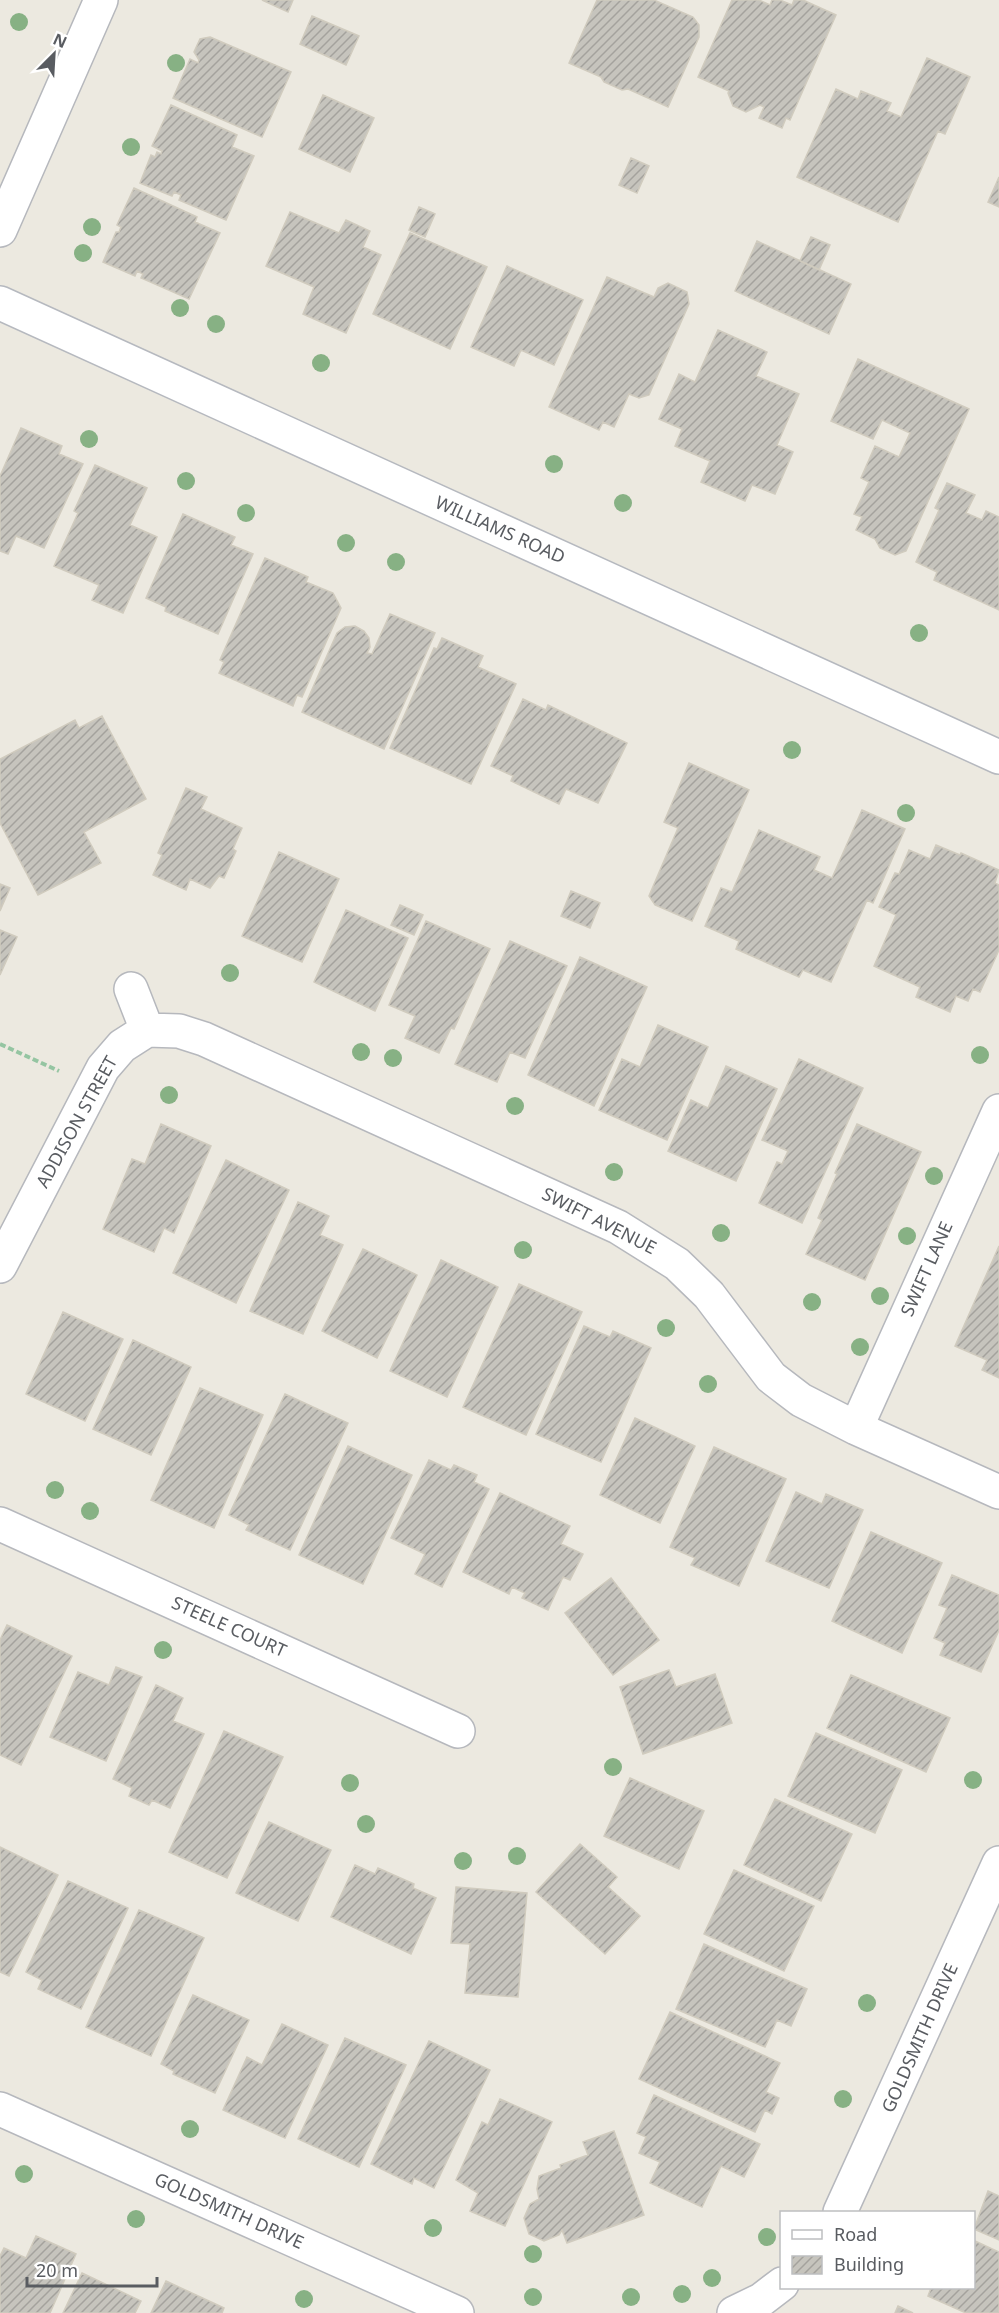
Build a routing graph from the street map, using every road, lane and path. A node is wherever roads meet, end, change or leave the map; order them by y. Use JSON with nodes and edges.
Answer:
{"nodes":[{"id":1,"x":101,"y":0,"type":"edge"},
{"id":2,"x":0,"y":230,"type":"edge"},
{"id":3,"x":0,"y":303,"type":"edge"},
{"id":4,"x":999,"y":757,"type":"edge"},
{"id":5,"x":131,"y":989,"type":"dead end"},
{"id":6,"x":147,"y":1030,"type":"junction"},
{"id":7,"x":0,"y":1044,"type":"edge"},
{"id":8,"x":63,"y":1072,"type":"dead end"},
{"id":9,"x":999,"y":1111,"type":"edge"},
{"id":10,"x":0,"y":1266,"type":"edge"},
{"id":11,"x":856,"y":1428,"type":"junction"},
{"id":12,"x":999,"y":1492,"type":"edge"},
{"id":13,"x":0,"y":1524,"type":"edge"},
{"id":14,"x":458,"y":1731,"type":"dead end"},
{"id":15,"x":999,"y":1863,"type":"edge"},
{"id":16,"x":0,"y":2109,"type":"edge"},
{"id":17,"x":840,"y":2211,"type":"edge"},
{"id":18,"x":780,"y":2286,"type":"edge"},
{"id":19,"x":457,"y":2313,"type":"edge"},
{"id":20,"x":734,"y":2313,"type":"edge"}],
"edges":[{"from":1,"to":2,"type":"street"},
{"from":3,"to":4,"type":"street","name":"WILLIAMS ROAD"},
{"from":5,"to":6,"type":"street"},
{"from":6,"to":10,"type":"street","name":"ADDISON STREET"},
{"from":6,"to":11,"type":"street","name":"SWIFT AVENUE"},
{"from":7,"to":8,"type":"path"},
{"from":9,"to":11,"type":"street","name":"SWIFT LANE"},
{"from":11,"to":12,"type":"street","name":"SWIFT AVENUE"},
{"from":13,"to":14,"type":"street","name":"STEELE COURT"},
{"from":15,"to":17,"type":"street","name":"GOLDSMITH DRIVE"},
{"from":16,"to":19,"type":"street","name":"GOLDSMITH DRIVE"},
{"from":18,"to":20,"type":"street"}]}
